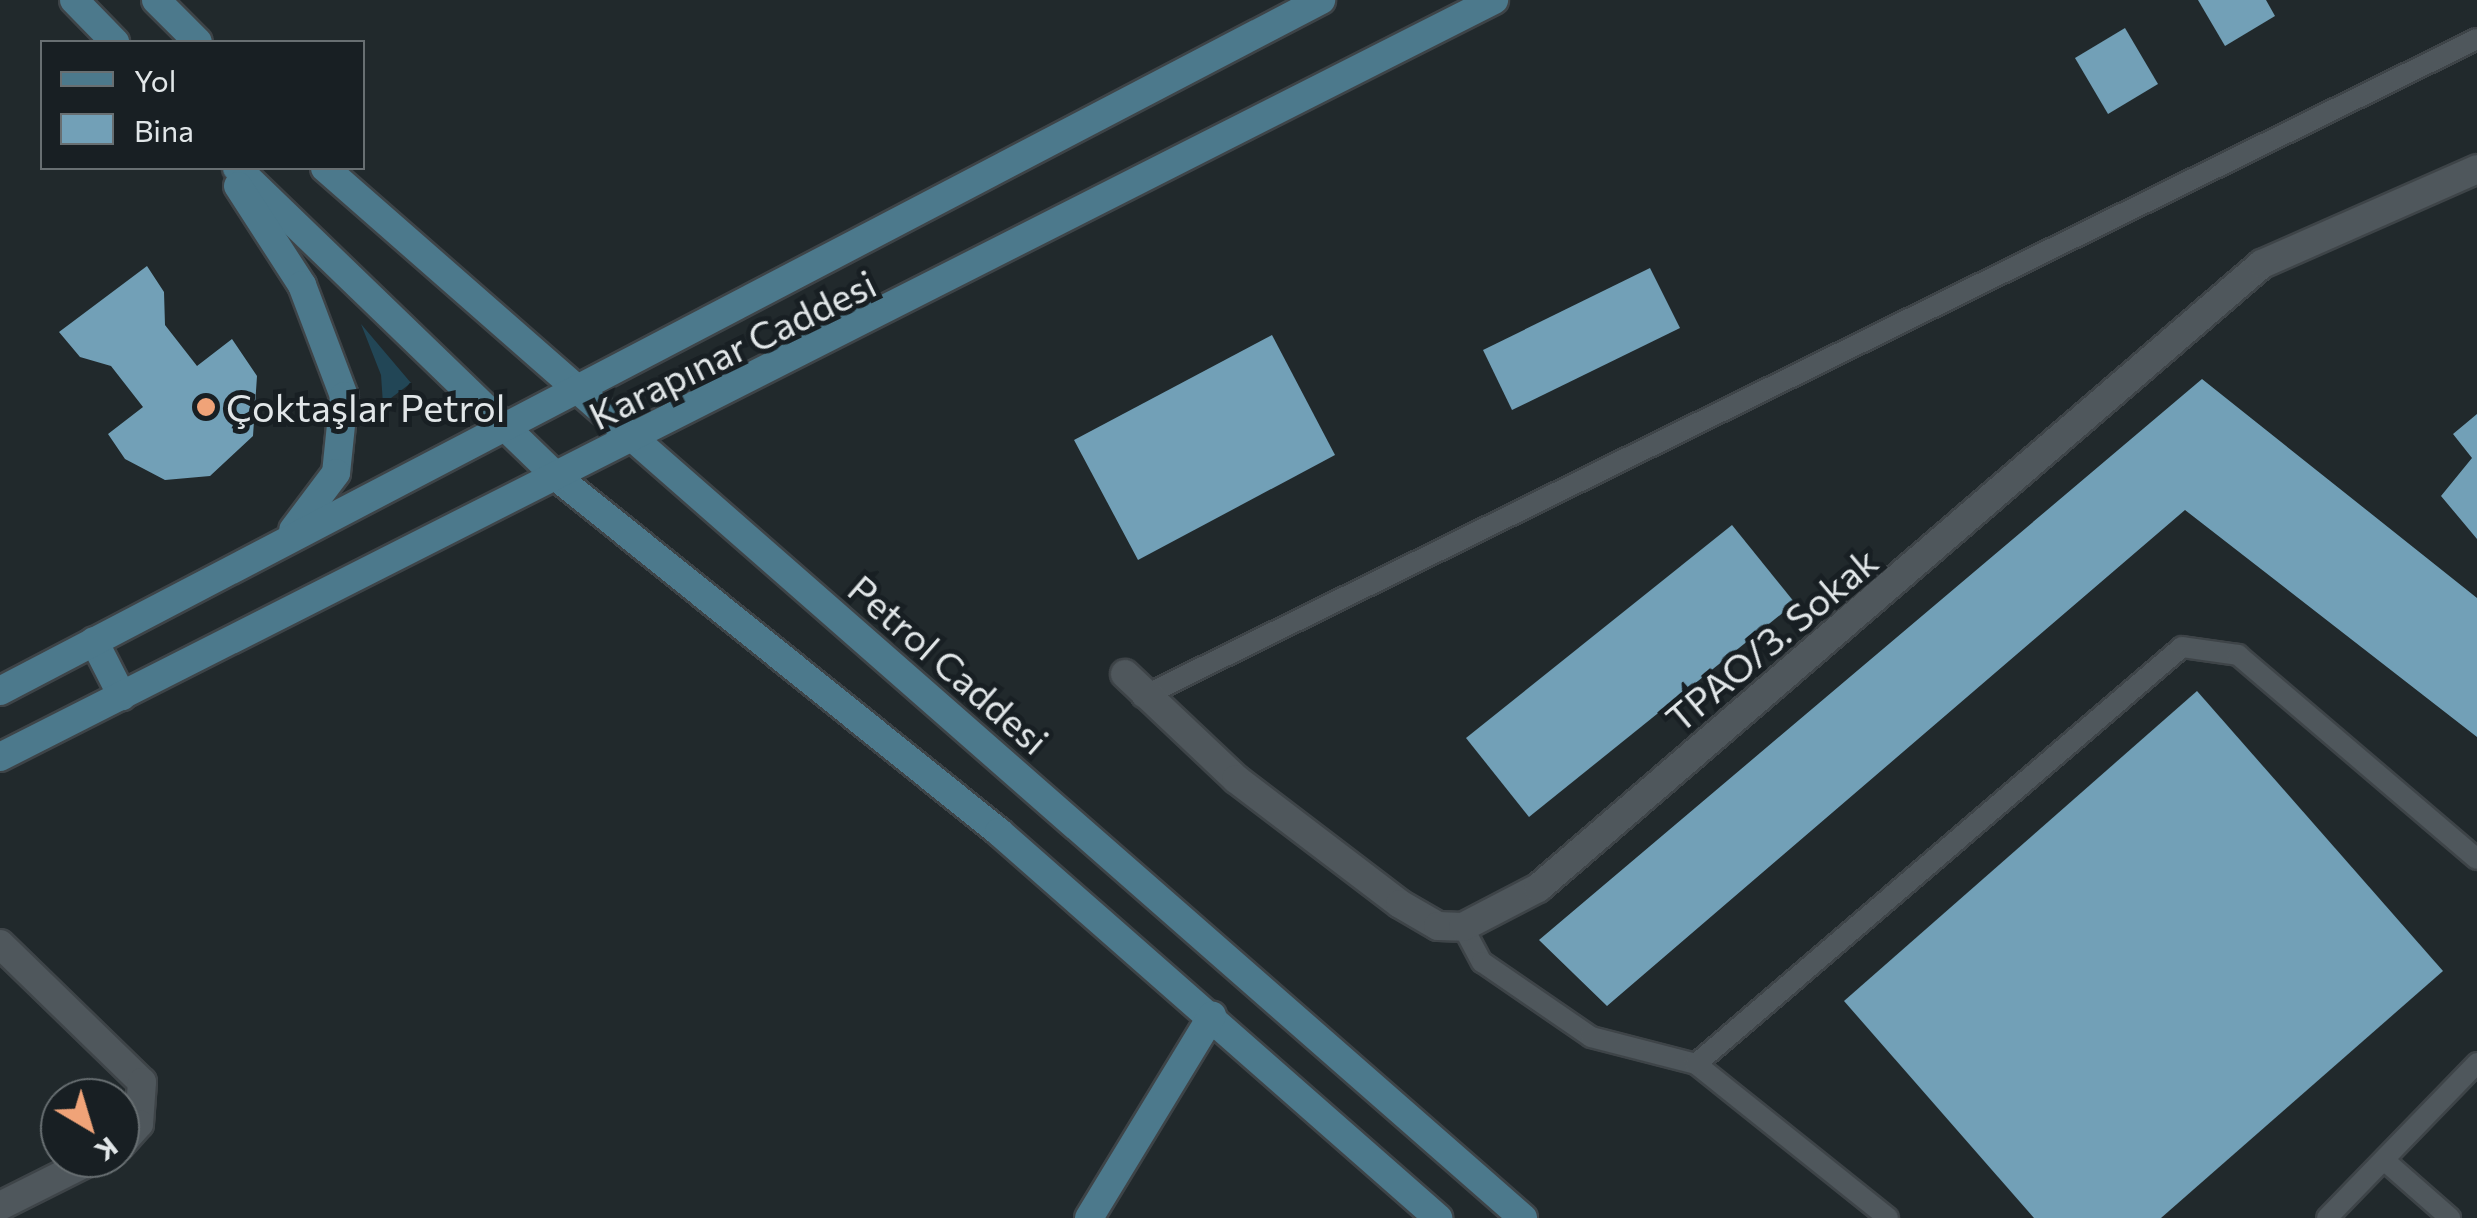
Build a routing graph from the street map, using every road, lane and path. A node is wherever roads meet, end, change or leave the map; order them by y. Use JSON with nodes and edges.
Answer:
{"nodes":[{"id":1,"x":74,"y":0,"type":"edge"},
{"id":2,"x":156,"y":0,"type":"edge"},
{"id":3,"x":1321,"y":0,"type":"edge"},
{"id":4,"x":1494,"y":0,"type":"edge"},
{"id":5,"x":2477,"y":39,"type":"edge"},
{"id":6,"x":113,"y":40,"type":"edge"},
{"id":7,"x":196,"y":40,"type":"edge"},
{"id":8,"x":2477,"y":169,"type":"edge"},
{"id":9,"x":227,"y":170,"type":"edge"},
{"id":10,"x":238,"y":170,"type":"edge"},
{"id":11,"x":327,"y":170,"type":"edge"},
{"id":12,"x":574,"y":387,"type":"junction"},
{"id":13,"x":502,"y":426,"type":"junction"},
{"id":14,"x":632,"y":440,"type":"junction"},
{"id":15,"x":558,"y":478,"type":"junction"},
{"id":16,"x":283,"y":542,"type":"junction"},
{"id":17,"x":94,"y":641,"type":"junction"},
{"id":18,"x":1125,"y":674,"type":"dead end"},
{"id":19,"x":0,"y":690,"type":"edge"},
{"id":20,"x":122,"y":696,"type":"junction"},
{"id":21,"x":1142,"y":697,"type":"junction"},
{"id":22,"x":0,"y":757,"type":"edge"},
{"id":23,"x":2477,"y":859,"type":"edge"},
{"id":24,"x":1463,"y":927,"type":"junction"},
{"id":25,"x":0,"y":944,"type":"edge"},
{"id":26,"x":1212,"y":1016,"type":"junction"},
{"id":27,"x":1696,"y":1064,"type":"junction"},
{"id":28,"x":2477,"y":1064,"type":"edge"},
{"id":29,"x":138,"y":1078,"type":"edge"},
{"id":30,"x":140,"y":1080,"type":"edge"},
{"id":31,"x":140,"y":1110,"type":"edge"},
{"id":32,"x":2384,"y":1160,"type":"junction"},
{"id":33,"x":56,"y":1178,"type":"edge"},
{"id":34,"x":0,"y":1206,"type":"edge"},
{"id":35,"x":1089,"y":1218,"type":"edge"},
{"id":36,"x":1438,"y":1218,"type":"edge"},
{"id":37,"x":1523,"y":1218,"type":"edge"},
{"id":38,"x":1888,"y":1218,"type":"edge"},
{"id":39,"x":2327,"y":1218,"type":"edge"},
{"id":40,"x":2450,"y":1218,"type":"edge"}],
"edges":[{"from":1,"to":6,"type":"main road"},
{"from":2,"to":7,"type":"main road"},
{"from":3,"to":12,"type":"main road","name":"Karapınar Caddesi"},
{"from":4,"to":14,"type":"main road","name":"Karapınar Caddesi"},
{"from":5,"to":21,"type":"lane"},
{"from":8,"to":24,"type":"street","name":"TPAO/3. Sokak"},
{"from":9,"to":16,"type":"main road"},
{"from":10,"to":13,"type":"main road"},
{"from":11,"to":12,"type":"main road","name":"Petrol Caddesi"},
{"from":12,"to":13,"type":"main road","name":"Karapınar Caddesi"},
{"from":12,"to":14,"type":"main road","name":"Petrol Caddesi"},
{"from":13,"to":15,"type":"main road"},
{"from":13,"to":16,"type":"main road","name":"Karapınar Caddesi"},
{"from":14,"to":15,"type":"main road","name":"Karapınar Caddesi"},
{"from":14,"to":37,"type":"main road","name":"Petrol Caddesi"},
{"from":15,"to":20,"type":"main road","name":"Karapınar Caddesi"},
{"from":15,"to":26,"type":"main road"},
{"from":16,"to":17,"type":"main road","name":"Karapınar Caddesi"},
{"from":17,"to":19,"type":"main road","name":"Karapınar Caddesi"},
{"from":17,"to":20,"type":"main road"},
{"from":18,"to":21,"type":"street"},
{"from":20,"to":22,"type":"main road","name":"Karapınar Caddesi"},
{"from":21,"to":24,"type":"street"},
{"from":23,"to":27,"type":"lane"},
{"from":24,"to":27,"type":"lane"},
{"from":25,"to":29,"type":"street"},
{"from":26,"to":35,"type":"main road"},
{"from":26,"to":36,"type":"main road"},
{"from":27,"to":38,"type":"lane"},
{"from":28,"to":32,"type":"lane"},
{"from":30,"to":31,"type":"street"},
{"from":32,"to":39,"type":"lane"},
{"from":32,"to":40,"type":"lane"},
{"from":33,"to":34,"type":"street"}]}
